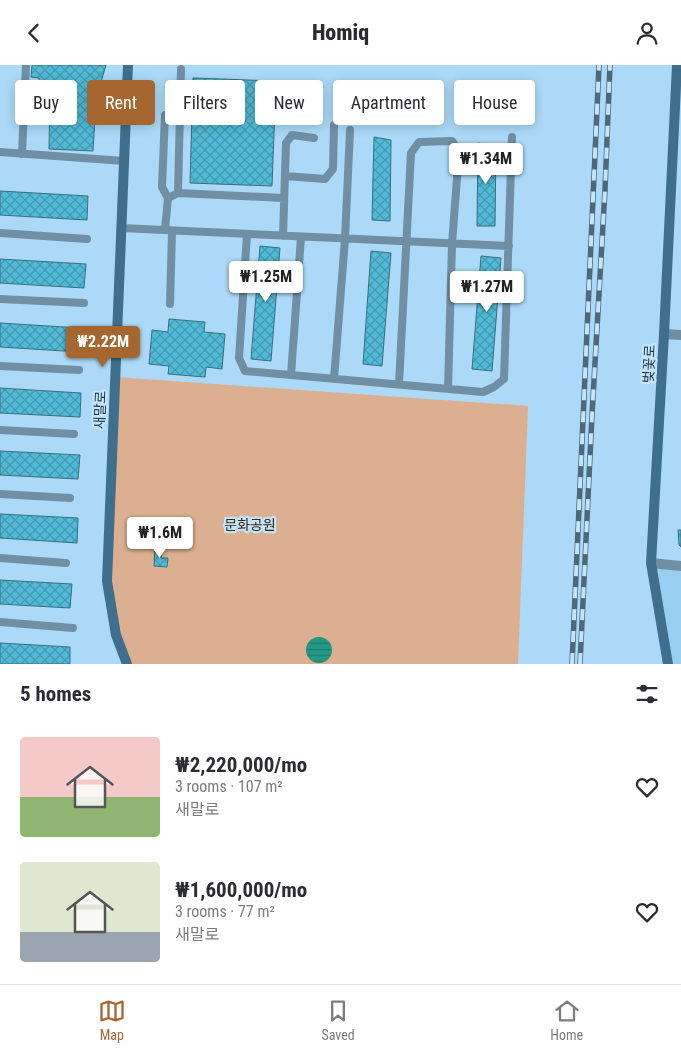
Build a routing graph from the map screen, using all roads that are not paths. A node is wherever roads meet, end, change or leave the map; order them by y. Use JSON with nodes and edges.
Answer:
{"nodes":[{"id":1,"x":26,"y":65,"type":"edge"},
{"id":2,"x":128,"y":65,"type":"edge"},
{"id":3,"x":677,"y":65,"type":"edge"},
{"id":4,"x":181,"y":69,"type":"dead end"},
{"id":5,"x":678,"y":114,"type":"edge"},
{"id":6,"x":165,"y":115,"type":"dead end"},
{"id":7,"x":334,"y":125,"type":"dead end"},
{"id":8,"x":350,"y":130,"type":"dead end"},
{"id":9,"x":512,"y":137,"type":"dead end"},
{"id":10,"x":314,"y":138,"type":"dead end"},
{"id":11,"x":0,"y":152,"type":"edge"},
{"id":12,"x":22,"y":154,"type":"junction"},
{"id":13,"x":124,"y":161,"type":"junction"},
{"id":14,"x":285,"y":176,"type":"junction"},
{"id":15,"x":178,"y":193,"type":"junction"},
{"id":16,"x":168,"y":198,"type":"junction"},
{"id":17,"x":284,"y":198,"type":"junction"},
{"id":18,"x":121,"y":228,"type":"junction"},
{"id":19,"x":168,"y":231,"type":"junction"},
{"id":20,"x":0,"y":233,"type":"edge"},
{"id":21,"x":247,"y":234,"type":"junction"},
{"id":22,"x":283,"y":236,"type":"junction"},
{"id":23,"x":301,"y":237,"type":"junction"},
{"id":24,"x":87,"y":239,"type":"dead end"},
{"id":25,"x":345,"y":239,"type":"junction"},
{"id":26,"x":407,"y":242,"type":"junction"},
{"id":27,"x":452,"y":243,"type":"junction"},
{"id":28,"x":509,"y":246,"type":"junction"},
{"id":29,"x":0,"y":299,"type":"edge"},
{"id":30,"x":84,"y":303,"type":"dead end"},
{"id":31,"x":170,"y":304,"type":"dead end"},
{"id":32,"x":664,"y":334,"type":"junction"},
{"id":33,"x":681,"y":335,"type":"edge"},
{"id":34,"x":0,"y":366,"type":"edge"},
{"id":35,"x":79,"y":370,"type":"dead end"},
{"id":36,"x":291,"y":375,"type":"junction"},
{"id":37,"x":334,"y":379,"type":"junction"},
{"id":38,"x":399,"y":384,"type":"junction"},
{"id":39,"x":448,"y":389,"type":"junction"},
{"id":40,"x":0,"y":430,"type":"edge"},
{"id":41,"x":74,"y":434,"type":"dead end"},
{"id":42,"x":0,"y":494,"type":"edge"},
{"id":43,"x":70,"y":498,"type":"dead end"},
{"id":44,"x":0,"y":558,"type":"edge"},
{"id":45,"x":66,"y":563,"type":"dead end"},
{"id":46,"x":651,"y":563,"type":"junction"},
{"id":47,"x":681,"y":566,"type":"edge"},
{"id":48,"x":0,"y":622,"type":"edge"},
{"id":49,"x":73,"y":628,"type":"dead end"},
{"id":50,"x":127,"y":664,"type":"edge"},
{"id":51,"x":668,"y":664,"type":"edge"}],
"edges":[{"from":1,"to":12,"type":"lane"},
{"from":2,"to":13,"type":"street","name":"새말로"},
{"from":3,"to":5,"type":"street","name":"벚꽃로"},
{"from":4,"to":15,"type":"lane"},
{"from":5,"to":32,"type":"street","name":"벚꽃로"},
{"from":6,"to":16,"type":"lane"},
{"from":7,"to":14,"type":"lane"},
{"from":8,"to":25,"type":"lane"},
{"from":9,"to":28,"type":"lane"},
{"from":10,"to":14,"type":"lane"},
{"from":11,"to":12,"type":"lane"},
{"from":12,"to":13,"type":"lane"},
{"from":13,"to":18,"type":"street","name":"새말로"},
{"from":14,"to":17,"type":"lane"},
{"from":15,"to":16,"type":"lane"},
{"from":15,"to":17,"type":"lane"},
{"from":16,"to":19,"type":"lane"},
{"from":17,"to":22,"type":"lane"},
{"from":18,"to":19,"type":"lane"},
{"from":18,"to":50,"type":"street","name":"새말로"},
{"from":19,"to":21,"type":"lane"},
{"from":19,"to":31,"type":"lane"},
{"from":20,"to":24,"type":"lane"},
{"from":21,"to":22,"type":"lane"},
{"from":21,"to":36,"type":"lane"},
{"from":22,"to":23,"type":"lane"},
{"from":23,"to":25,"type":"lane"},
{"from":23,"to":36,"type":"lane"},
{"from":25,"to":26,"type":"lane"},
{"from":25,"to":37,"type":"lane"},
{"from":26,"to":27,"type":"lane"},
{"from":26,"to":27,"type":"lane"},
{"from":26,"to":38,"type":"lane"},
{"from":27,"to":28,"type":"lane"},
{"from":27,"to":39,"type":"lane"},
{"from":28,"to":39,"type":"lane"},
{"from":29,"to":30,"type":"lane"},
{"from":32,"to":33,"type":"street"},
{"from":32,"to":46,"type":"street","name":"벚꽃로"},
{"from":34,"to":35,"type":"lane"},
{"from":36,"to":37,"type":"lane"},
{"from":37,"to":38,"type":"lane"},
{"from":38,"to":39,"type":"lane"},
{"from":40,"to":41,"type":"lane"},
{"from":42,"to":43,"type":"lane"},
{"from":44,"to":45,"type":"lane"},
{"from":46,"to":47,"type":"street"},
{"from":46,"to":51,"type":"street","name":"벚꽃로"},
{"from":48,"to":49,"type":"lane"}]}
